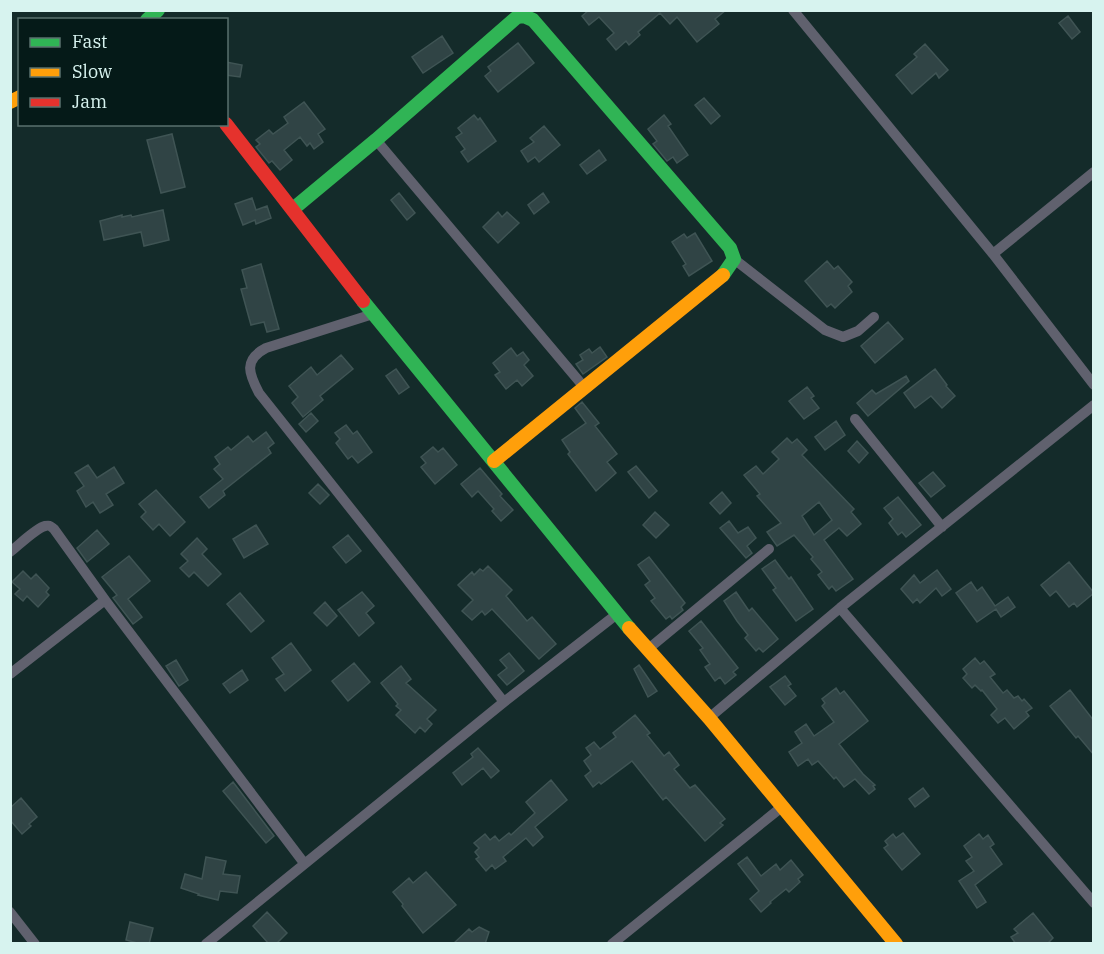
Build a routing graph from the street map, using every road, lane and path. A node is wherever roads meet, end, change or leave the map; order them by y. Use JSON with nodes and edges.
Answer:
{"nodes":[{"id":1,"x":793,"y":10,"type":"edge"},
{"id":2,"x":228,"y":126,"type":"edge"},
{"id":3,"x":376,"y":140,"type":"junction"},
{"id":4,"x":1094,"y":172,"type":"edge"},
{"id":5,"x":293,"y":209,"type":"junction"},
{"id":6,"x":993,"y":254,"type":"junction"},
{"id":7,"x":734,"y":259,"type":"junction"},
{"id":8,"x":373,"y":314,"type":"junction"},
{"id":9,"x":874,"y":317,"type":"dead end"},
{"id":10,"x":1094,"y":385,"type":"edge"},
{"id":11,"x":584,"y":387,"type":"junction"},
{"id":12,"x":1094,"y":405,"type":"edge"},
{"id":13,"x":855,"y":419,"type":"dead end"},
{"id":14,"x":494,"y":461,"type":"junction"},
{"id":15,"x":942,"y":527,"type":"junction"},
{"id":16,"x":769,"y":549,"type":"dead end"},
{"id":17,"x":10,"y":552,"type":"edge"},
{"id":18,"x":105,"y":600,"type":"junction"},
{"id":19,"x":840,"y":609,"type":"junction"},
{"id":20,"x":617,"y":614,"type":"junction"},
{"id":21,"x":647,"y":650,"type":"junction"},
{"id":22,"x":10,"y":674,"type":"edge"},
{"id":23,"x":504,"y":702,"type":"junction"},
{"id":24,"x":710,"y":718,"type":"junction"},
{"id":25,"x":783,"y":806,"type":"junction"},
{"id":26,"x":304,"y":863,"type":"junction"},
{"id":27,"x":1094,"y":903,"type":"edge"},
{"id":28,"x":10,"y":912,"type":"edge"},
{"id":29,"x":35,"y":944,"type":"edge"},
{"id":30,"x":206,"y":944,"type":"edge"},
{"id":31,"x":612,"y":944,"type":"edge"},
{"id":32,"x":896,"y":944,"type":"edge"}],
"edges":[{"from":1,"to":6,"type":"street"},
{"from":2,"to":5,"type":"street"},
{"from":3,"to":5,"type":"street"},
{"from":3,"to":7,"type":"street"},
{"from":3,"to":11,"type":"street"},
{"from":4,"to":6,"type":"street"},
{"from":5,"to":8,"type":"street"},
{"from":6,"to":10,"type":"street"},
{"from":7,"to":9,"type":"street"},
{"from":7,"to":11,"type":"street"},
{"from":8,"to":14,"type":"street"},
{"from":8,"to":23,"type":"street"},
{"from":11,"to":14,"type":"street"},
{"from":12,"to":15,"type":"street"},
{"from":13,"to":15,"type":"street"},
{"from":14,"to":20,"type":"street"},
{"from":15,"to":19,"type":"street"},
{"from":16,"to":21,"type":"street"},
{"from":17,"to":18,"type":"street"},
{"from":18,"to":22,"type":"street"},
{"from":18,"to":26,"type":"street"},
{"from":19,"to":24,"type":"street"},
{"from":19,"to":27,"type":"street"},
{"from":20,"to":21,"type":"street"},
{"from":20,"to":23,"type":"street"},
{"from":21,"to":24,"type":"street"},
{"from":23,"to":26,"type":"street"},
{"from":24,"to":25,"type":"street"},
{"from":25,"to":31,"type":"street"},
{"from":25,"to":32,"type":"street"},
{"from":26,"to":30,"type":"street"},
{"from":28,"to":29,"type":"street"}]}
